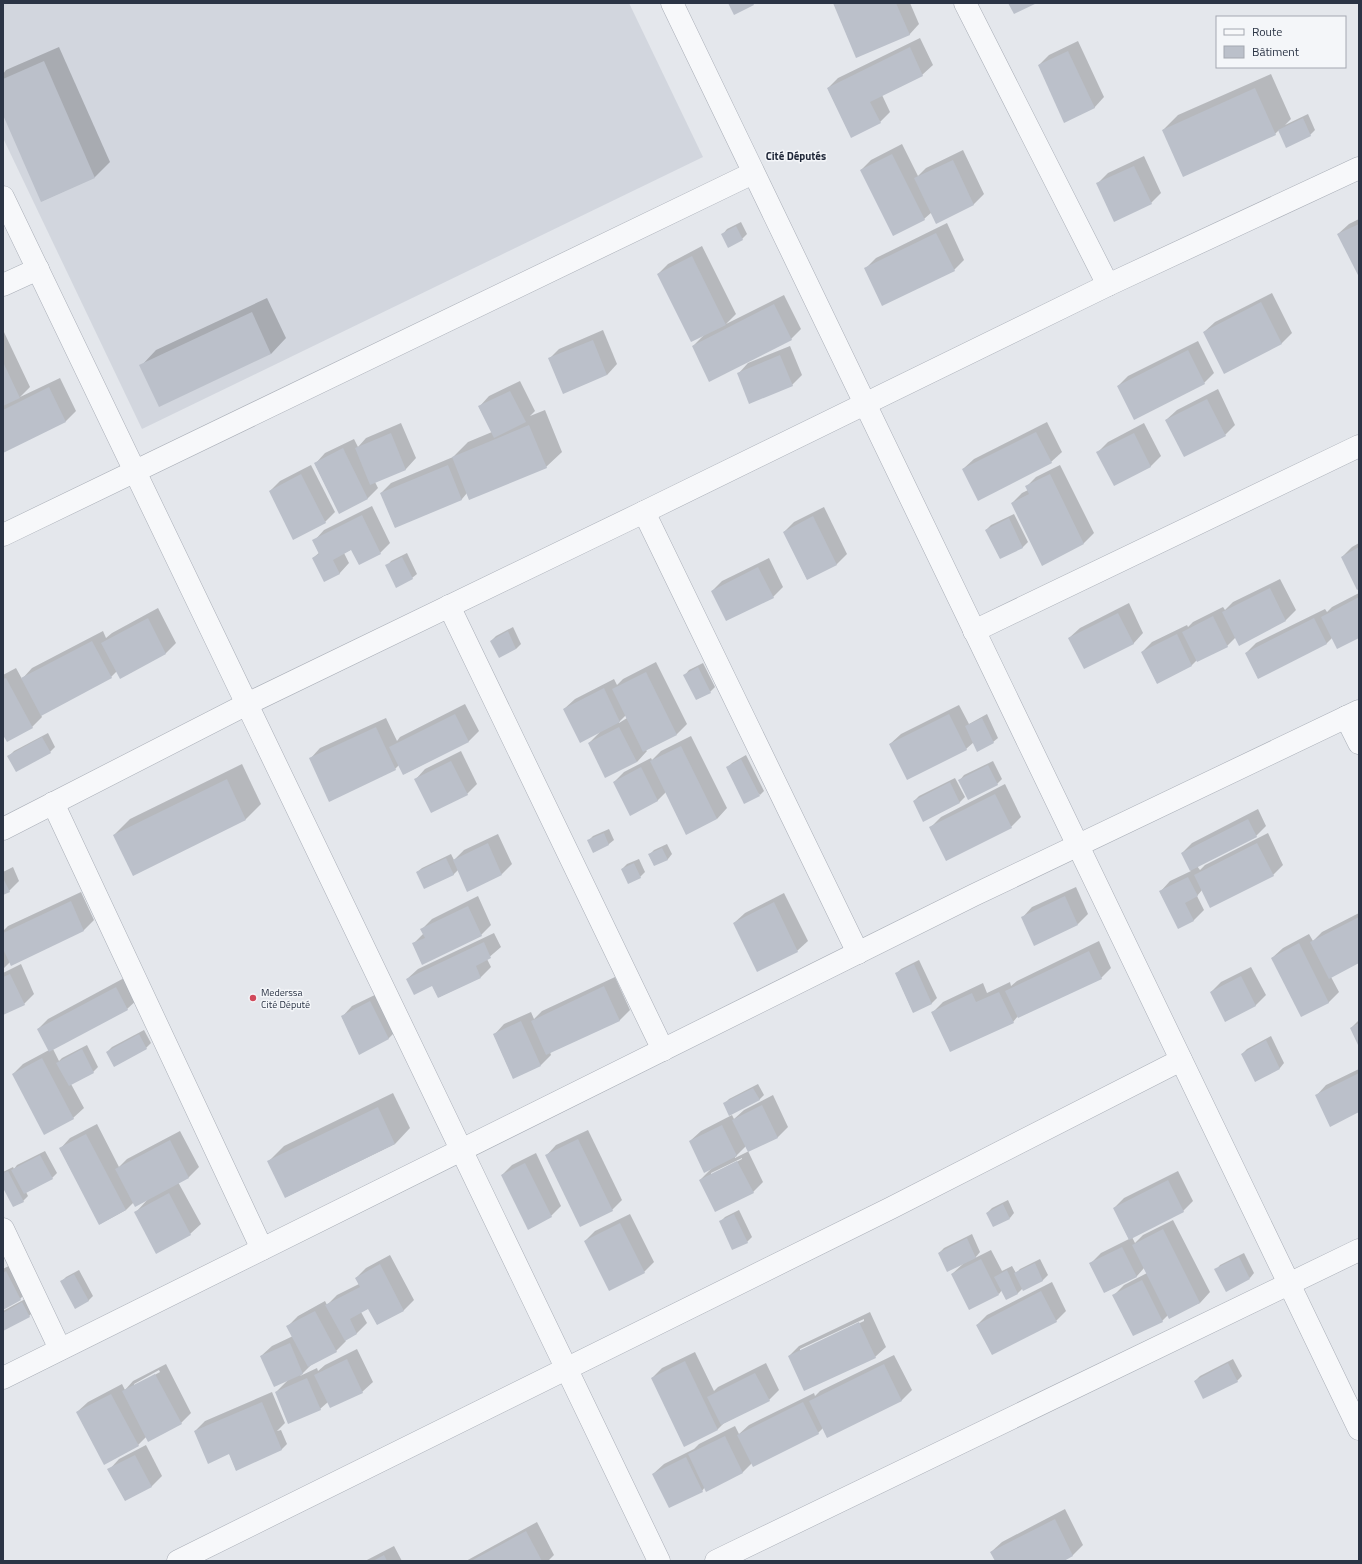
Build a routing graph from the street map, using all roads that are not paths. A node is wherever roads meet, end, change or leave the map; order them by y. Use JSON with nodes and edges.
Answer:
{"nodes":[{"id":1,"x":672,"y":3,"type":"edge"},
{"id":2,"x":965,"y":3,"type":"edge"},
{"id":3,"x":1359,"y":168,"type":"edge"},
{"id":4,"x":753,"y":172,"type":"junction"},
{"id":5,"x":3,"y":197,"type":"edge"},
{"id":6,"x":38,"y":269,"type":"junction"},
{"id":7,"x":1108,"y":284,"type":"junction"},
{"id":8,"x":3,"y":285,"type":"edge"},
{"id":9,"x":865,"y":404,"type":"junction"},
{"id":10,"x":1359,"y":446,"type":"edge"},
{"id":11,"x":134,"y":470,"type":"junction"},
{"id":12,"x":644,"y":512,"type":"junction"},
{"id":13,"x":3,"y":535,"type":"edge"},
{"id":14,"x":449,"y":606,"type":"junction"},
{"id":15,"x":974,"y":631,"type":"junction"},
{"id":16,"x":247,"y":704,"type":"junction"},
{"id":17,"x":1353,"y":714,"type":"edge"},
{"id":18,"x":1359,"y":743,"type":"edge"},
{"id":19,"x":53,"y":803,"type":"junction"},
{"id":20,"x":3,"y":829,"type":"edge"},
{"id":21,"x":1078,"y":846,"type":"junction"},
{"id":22,"x":858,"y":953,"type":"junction"},
{"id":23,"x":663,"y":1050,"type":"junction"},
{"id":24,"x":1181,"y":1060,"type":"junction"},
{"id":25,"x":462,"y":1150,"type":"junction"},
{"id":26,"x":3,"y":1229,"type":"edge"},
{"id":27,"x":262,"y":1249,"type":"junction"},
{"id":28,"x":1359,"y":1250,"type":"edge"},
{"id":29,"x":1289,"y":1283,"type":"junction"},
{"id":30,"x":60,"y":1349,"type":"junction"},
{"id":31,"x":567,"y":1369,"type":"junction"},
{"id":32,"x":3,"y":1378,"type":"edge"},
{"id":33,"x":1359,"y":1429,"type":"edge"},
{"id":34,"x":178,"y":1561,"type":"edge"},
{"id":35,"x":659,"y":1561,"type":"edge"},
{"id":36,"x":716,"y":1561,"type":"edge"}],
"edges":[{"from":1,"to":4,"type":"street"},
{"from":2,"to":7,"type":"street"},
{"from":3,"to":7,"type":"street"},
{"from":4,"to":9,"type":"street"},
{"from":4,"to":11,"type":"street"},
{"from":5,"to":6,"type":"street"},
{"from":6,"to":8,"type":"street"},
{"from":6,"to":11,"type":"street"},
{"from":7,"to":9,"type":"street"},
{"from":9,"to":12,"type":"street"},
{"from":9,"to":15,"type":"street"},
{"from":10,"to":15,"type":"street"},
{"from":11,"to":13,"type":"street"},
{"from":11,"to":16,"type":"street"},
{"from":12,"to":14,"type":"street"},
{"from":12,"to":22,"type":"street"},
{"from":14,"to":16,"type":"street"},
{"from":14,"to":23,"type":"street"},
{"from":15,"to":21,"type":"street"},
{"from":16,"to":19,"type":"street"},
{"from":16,"to":25,"type":"street"},
{"from":17,"to":18,"type":"street"},
{"from":17,"to":21,"type":"street"},
{"from":19,"to":20,"type":"street"},
{"from":19,"to":27,"type":"street"},
{"from":21,"to":22,"type":"street"},
{"from":21,"to":24,"type":"street"},
{"from":22,"to":23,"type":"street"},
{"from":23,"to":25,"type":"street"},
{"from":24,"to":29,"type":"street"},
{"from":24,"to":31,"type":"street"},
{"from":25,"to":27,"type":"street"},
{"from":25,"to":31,"type":"street"},
{"from":26,"to":30,"type":"street"},
{"from":27,"to":30,"type":"street"},
{"from":28,"to":29,"type":"street"},
{"from":29,"to":33,"type":"street"},
{"from":29,"to":36,"type":"street"},
{"from":30,"to":32,"type":"street"},
{"from":31,"to":34,"type":"street"},
{"from":31,"to":35,"type":"street"}]}
